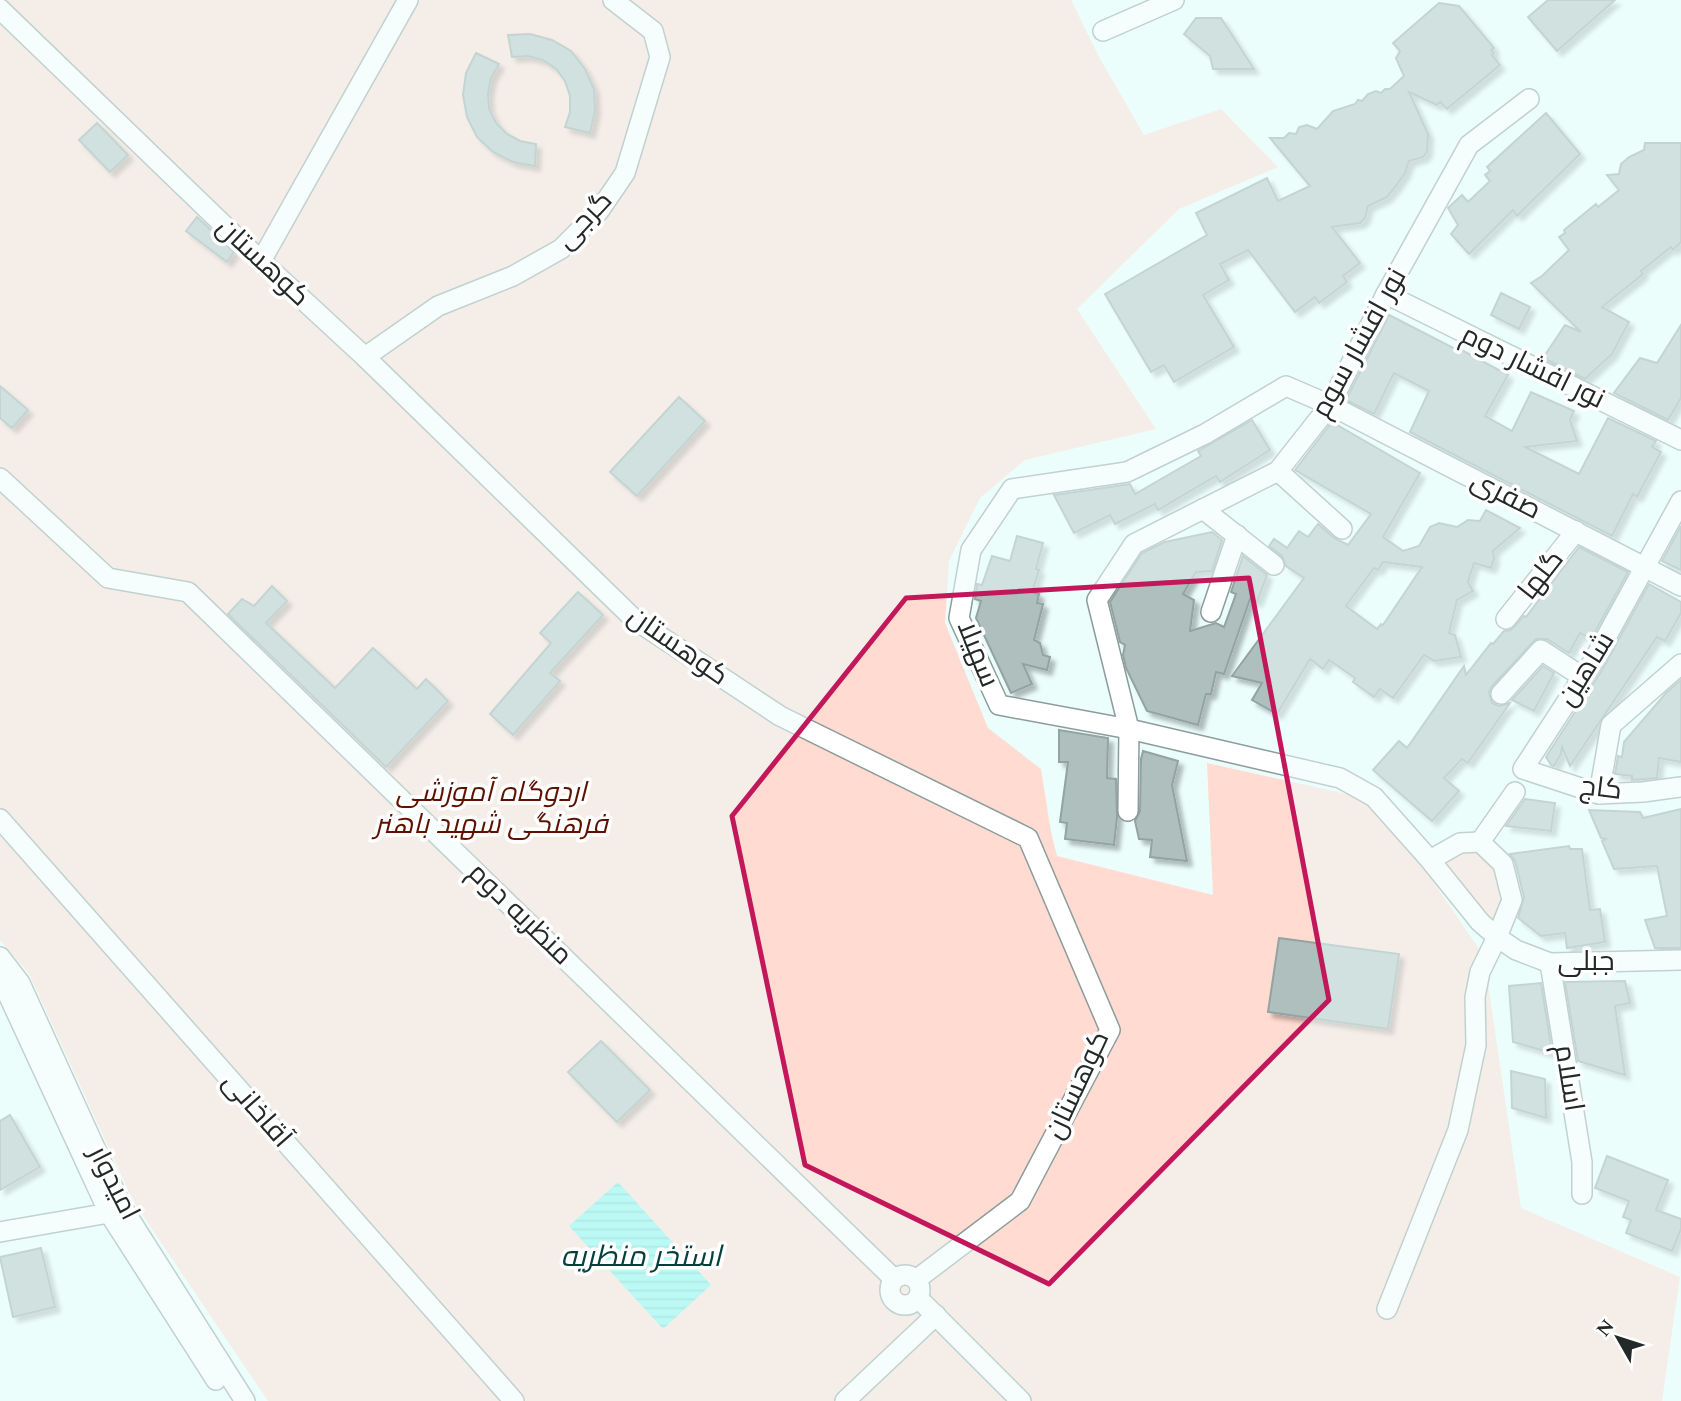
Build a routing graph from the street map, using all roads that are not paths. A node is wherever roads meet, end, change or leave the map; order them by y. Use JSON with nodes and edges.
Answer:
{"nodes":[{"id":1,"x":408,"y":0,"type":"edge"},
{"id":2,"x":613,"y":0,"type":"edge"},
{"id":3,"x":1174,"y":0,"type":"edge"},
{"id":4,"x":0,"y":9,"type":"edge"},
{"id":5,"x":1103,"y":31,"type":"dead end"},
{"id":6,"x":1529,"y":99,"type":"dead end"},
{"id":7,"x":261,"y":261,"type":"junction"},
{"id":8,"x":1386,"y":294,"type":"junction"},
{"id":9,"x":365,"y":357,"type":"junction"},
{"id":10,"x":1330,"y":405,"type":"junction"},
{"id":11,"x":1681,"y":440,"type":"edge"},
{"id":12,"x":1278,"y":471,"type":"junction"},
{"id":13,"x":0,"y":478,"type":"edge"},
{"id":14,"x":1681,"y":501,"type":"edge"},
{"id":15,"x":1203,"y":509,"type":"junction"},
{"id":16,"x":1342,"y":530,"type":"dead end"},
{"id":17,"x":1576,"y":531,"type":"junction"},
{"id":18,"x":1237,"y":535,"type":"junction"},
{"id":19,"x":1274,"y":565,"type":"dead end"},
{"id":20,"x":1646,"y":566,"type":"junction"},
{"id":21,"x":1681,"y":586,"type":"edge"},
{"id":22,"x":1211,"y":612,"type":"dead end"},
{"id":23,"x":1506,"y":619,"type":"dead end"},
{"id":24,"x":1681,"y":664,"type":"edge"},
{"id":25,"x":1581,"y":676,"type":"junction"},
{"id":26,"x":1500,"y":694,"type":"dead end"},
{"id":27,"x":1129,"y":729,"type":"junction"},
{"id":28,"x":1523,"y":769,"type":"joint"},
{"id":29,"x":1681,"y":787,"type":"edge"},
{"id":30,"x":1515,"y":792,"type":"dead end"},
{"id":31,"x":1600,"y":793,"type":"junction"},
{"id":32,"x":1128,"y":811,"type":"dead end"},
{"id":33,"x":0,"y":819,"type":"edge"},
{"id":34,"x":1480,"y":842,"type":"junction"},
{"id":35,"x":1430,"y":860,"type":"junction"},
{"id":36,"x":1497,"y":937,"type":"junction"},
{"id":37,"x":0,"y":957,"type":"edge"},
{"id":38,"x":1681,"y":960,"type":"edge"},
{"id":39,"x":1550,"y":964,"type":"junction"},
{"id":40,"x":9,"y":985,"type":"edge"},
{"id":41,"x":1582,"y":1194,"type":"dead end"},
{"id":42,"x":116,"y":1210,"type":"junction"},
{"id":43,"x":0,"y":1233,"type":"edge"},
{"id":44,"x":894,"y":1279,"type":"junction"},
{"id":45,"x":918,"y":1289,"type":"junction"},
{"id":46,"x":1387,"y":1309,"type":"dead end"},
{"id":47,"x":936,"y":1315,"type":"junction"},
{"id":48,"x":229,"y":1401,"type":"edge"},
{"id":49,"x":245,"y":1401,"type":"edge"},
{"id":50,"x":514,"y":1401,"type":"edge"},
{"id":51,"x":845,"y":1401,"type":"edge"},
{"id":52,"x":1021,"y":1401,"type":"edge"}],
"edges":[{"from":1,"to":7,"type":"street"},
{"from":2,"to":9,"type":"street","name":"گرجی"},
{"from":3,"to":5,"type":"street"},
{"from":4,"to":7,"type":"street","name":"کوهستان"},
{"from":6,"to":8,"type":"street","name":"نور افشار سوم"},
{"from":7,"to":9,"type":"street","name":"کوهستان"},
{"from":8,"to":10,"type":"street","name":"نور افشار سوم"},
{"from":8,"to":11,"type":"street","name":"نور افشار دوم"},
{"from":9,"to":45,"type":"street","name":"کوهستان"},
{"from":10,"to":12,"type":"street","name":"نور افشار سوم"},
{"from":10,"to":17,"type":"street","name":"صفری"},
{"from":10,"to":27,"type":"street","name":"سهیلا"},
{"from":12,"to":15,"type":"street","name":"نور افشار سوم"},
{"from":12,"to":16,"type":"street"},
{"from":13,"to":44,"type":"street","name":"منظریه دوم"},
{"from":14,"to":20,"type":"street","name":"شاهین"},
{"from":15,"to":18,"type":"street"},
{"from":15,"to":27,"type":"street","name":"نور افشار سوم"},
{"from":17,"to":20,"type":"street","name":"صفری"},
{"from":17,"to":23,"type":"street","name":"گلها"},
{"from":18,"to":19,"type":"street"},
{"from":18,"to":22,"type":"street"},
{"from":20,"to":21,"type":"street","name":"صفری"},
{"from":20,"to":25,"type":"street","name":"شاهین"},
{"from":24,"to":31,"type":"street"},
{"from":25,"to":26,"type":"street"},
{"from":25,"to":28,"type":"street","name":"شاهین"},
{"from":27,"to":32,"type":"street","name":"نور افشار سوم"},
{"from":27,"to":35,"type":"street","name":"سهیلا"},
{"from":28,"to":31,"type":"street","name":"کاج"},
{"from":29,"to":31,"type":"street","name":"کاج"},
{"from":30,"to":34,"type":"street"},
{"from":33,"to":50,"type":"street","name":"آقاخانی"},
{"from":34,"to":35,"type":"street"},
{"from":34,"to":36,"type":"street"},
{"from":35,"to":36,"type":"street","name":"جبلی"},
{"from":36,"to":39,"type":"street","name":"جبلی"},
{"from":36,"to":46,"type":"street"},
{"from":37,"to":40,"type":"street","name":"امیدوار"},
{"from":38,"to":39,"type":"street","name":"جبلی"},
{"from":39,"to":41,"type":"street","name":"اسلام"},
{"from":40,"to":42,"type":"street","name":"امیدوار"},
{"from":42,"to":43,"type":"street"},
{"from":42,"to":48,"type":"street","name":"امیدوار"},
{"from":42,"to":49,"type":"street","name":"امیدوار"},
{"from":44,"to":45,"type":"street"},
{"from":44,"to":45,"type":"street"},
{"from":45,"to":47,"type":"street"},
{"from":47,"to":51,"type":"street"},
{"from":47,"to":52,"type":"street"}]}
